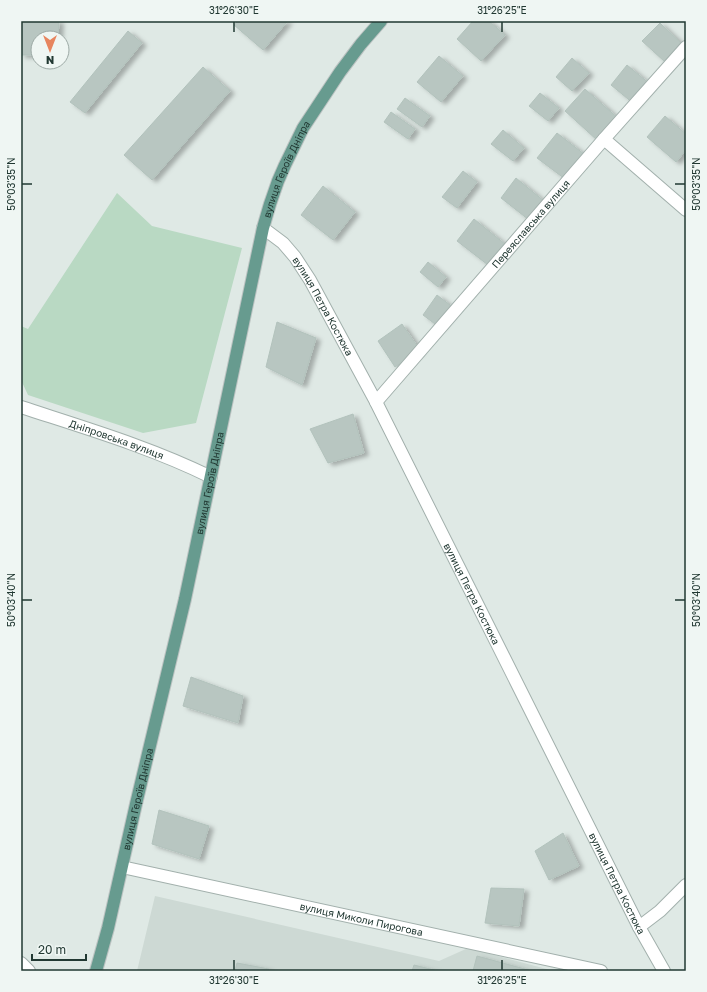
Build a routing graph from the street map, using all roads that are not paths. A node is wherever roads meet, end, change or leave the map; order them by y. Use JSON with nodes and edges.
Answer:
{"nodes":[{"id":1,"x":381,"y":21,"type":"edge"},
{"id":2,"x":686,"y":47,"type":"edge"},
{"id":3,"x":604,"y":139,"type":"junction"},
{"id":4,"x":686,"y":210,"type":"edge"},
{"id":5,"x":263,"y":228,"type":"junction"},
{"id":6,"x":376,"y":402,"type":"junction"},
{"id":7,"x":21,"y":407,"type":"edge"},
{"id":8,"x":211,"y":477,"type":"junction"},
{"id":9,"x":122,"y":867,"type":"junction"},
{"id":10,"x":686,"y":885,"type":"edge"},
{"id":11,"x":639,"y":927,"type":"junction"},
{"id":12,"x":21,"y":963,"type":"edge"},
{"id":13,"x":29,"y":971,"type":"edge"},
{"id":14,"x":96,"y":971,"type":"edge"},
{"id":15,"x":601,"y":971,"type":"edge"},
{"id":16,"x":664,"y":971,"type":"edge"}],
"edges":[{"from":1,"to":5,"type":"main road","name":"вулиця Героїв Дніпра"},
{"from":2,"to":3,"type":"street","name":"Переяславська вулиця"},
{"from":3,"to":4,"type":"street"},
{"from":3,"to":6,"type":"street","name":"Переяславська вулиця"},
{"from":5,"to":6,"type":"street","name":"вулиця Петра Костюка"},
{"from":5,"to":8,"type":"main road","name":"вулиця Героїв Дніпра"},
{"from":6,"to":11,"type":"street","name":"вулиця Петра Костюка"},
{"from":7,"to":8,"type":"street","name":"Дніпровська вулиця"},
{"from":8,"to":9,"type":"main road","name":"вулиця Героїв Дніпра"},
{"from":9,"to":14,"type":"main road","name":"вулиця Героїв Дніпра"},
{"from":9,"to":15,"type":"street","name":"вулиця Миколи Пирогова"},
{"from":10,"to":11,"type":"street"},
{"from":11,"to":16,"type":"street","name":"вулиця Петра Костюка"},
{"from":12,"to":13,"type":"street"}]}
